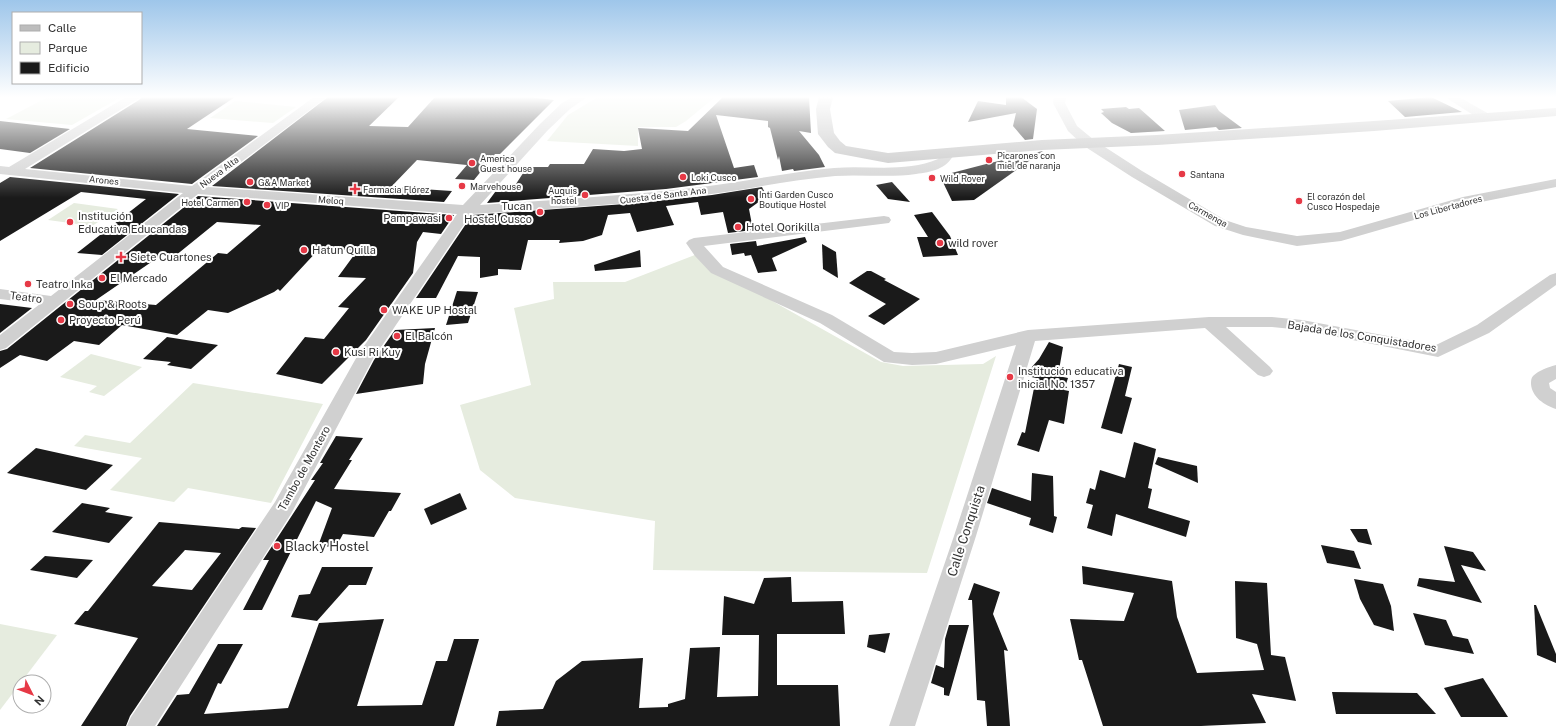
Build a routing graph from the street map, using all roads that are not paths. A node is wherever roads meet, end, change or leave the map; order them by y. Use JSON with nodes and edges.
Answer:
{"nodes":[{"id":1,"x":76,"y":131,"type":"edge"},
{"id":2,"x":275,"y":131,"type":"edge"},
{"id":3,"x":531,"y":131,"type":"edge"},
{"id":4,"x":540,"y":131,"type":"edge"},
{"id":5,"x":826,"y":131,"type":"edge"},
{"id":6,"x":1075,"y":131,"type":"edge"},
{"id":7,"x":1292,"y":131,"type":"edge"},
{"id":8,"x":1089,"y":143,"type":"junction"},
{"id":9,"x":947,"y":154,"type":"junction"},
{"id":10,"x":4,"y":173,"type":"edge"},
{"id":11,"x":1556,"y":183,"type":"edge"},
{"id":12,"x":195,"y":190,"type":"junction"},
{"id":13,"x":461,"y":209,"type":"junction"},
{"id":14,"x":884,"y":220,"type":"dead end"},
{"id":15,"x":1341,"y":236,"type":"joint"},
{"id":16,"x":1556,"y":278,"type":"edge"},
{"id":17,"x":0,"y":294,"type":"edge"},
{"id":18,"x":53,"y":301,"type":"junction"},
{"id":19,"x":1209,"y":322,"type":"junction"},
{"id":20,"x":1028,"y":336,"type":"junction"},
{"id":21,"x":0,"y":344,"type":"edge"},
{"id":22,"x":1264,"y":371,"type":"dead end"},
{"id":23,"x":1556,"y":371,"type":"edge"},
{"id":24,"x":1556,"y":402,"type":"edge"},
{"id":25,"x":140,"y":726,"type":"edge"},
{"id":26,"x":902,"y":726,"type":"edge"}],
"edges":[{"from":1,"to":10,"type":"street"},
{"from":2,"to":12,"type":"street","name":"Nueva Alta"},
{"from":3,"to":13,"type":"street"},
{"from":4,"to":13,"type":"street"},
{"from":5,"to":9,"type":"main road"},
{"from":6,"to":8,"type":"street","name":"Carmenqa"},
{"from":7,"to":8,"type":"main road"},
{"from":8,"to":9,"type":"main road"},
{"from":8,"to":15,"type":"street","name":"Carmenqa"},
{"from":9,"to":13,"type":"street","name":"Cuesta de Santa Ana"},
{"from":10,"to":12,"type":"street","name":"Arones"},
{"from":11,"to":15,"type":"street","name":"Los Libertadores"},
{"from":12,"to":13,"type":"street","name":"Meloq"},
{"from":12,"to":18,"type":"street"},
{"from":13,"to":25,"type":"street","name":"Tambo de Montero"},
{"from":14,"to":20,"type":"street","name":"Bajada de los Conquistadores"},
{"from":16,"to":19,"type":"street","name":"Bajada de los Conquistadores"},
{"from":17,"to":18,"type":"street","name":"Teatro"},
{"from":18,"to":21,"type":"street"},
{"from":19,"to":20,"type":"street","name":"Bajada de los Conquistadores"},
{"from":19,"to":22,"type":"street"},
{"from":20,"to":26,"type":"street","name":"Calle Conquista"},
{"from":23,"to":24,"type":"street"}]}
